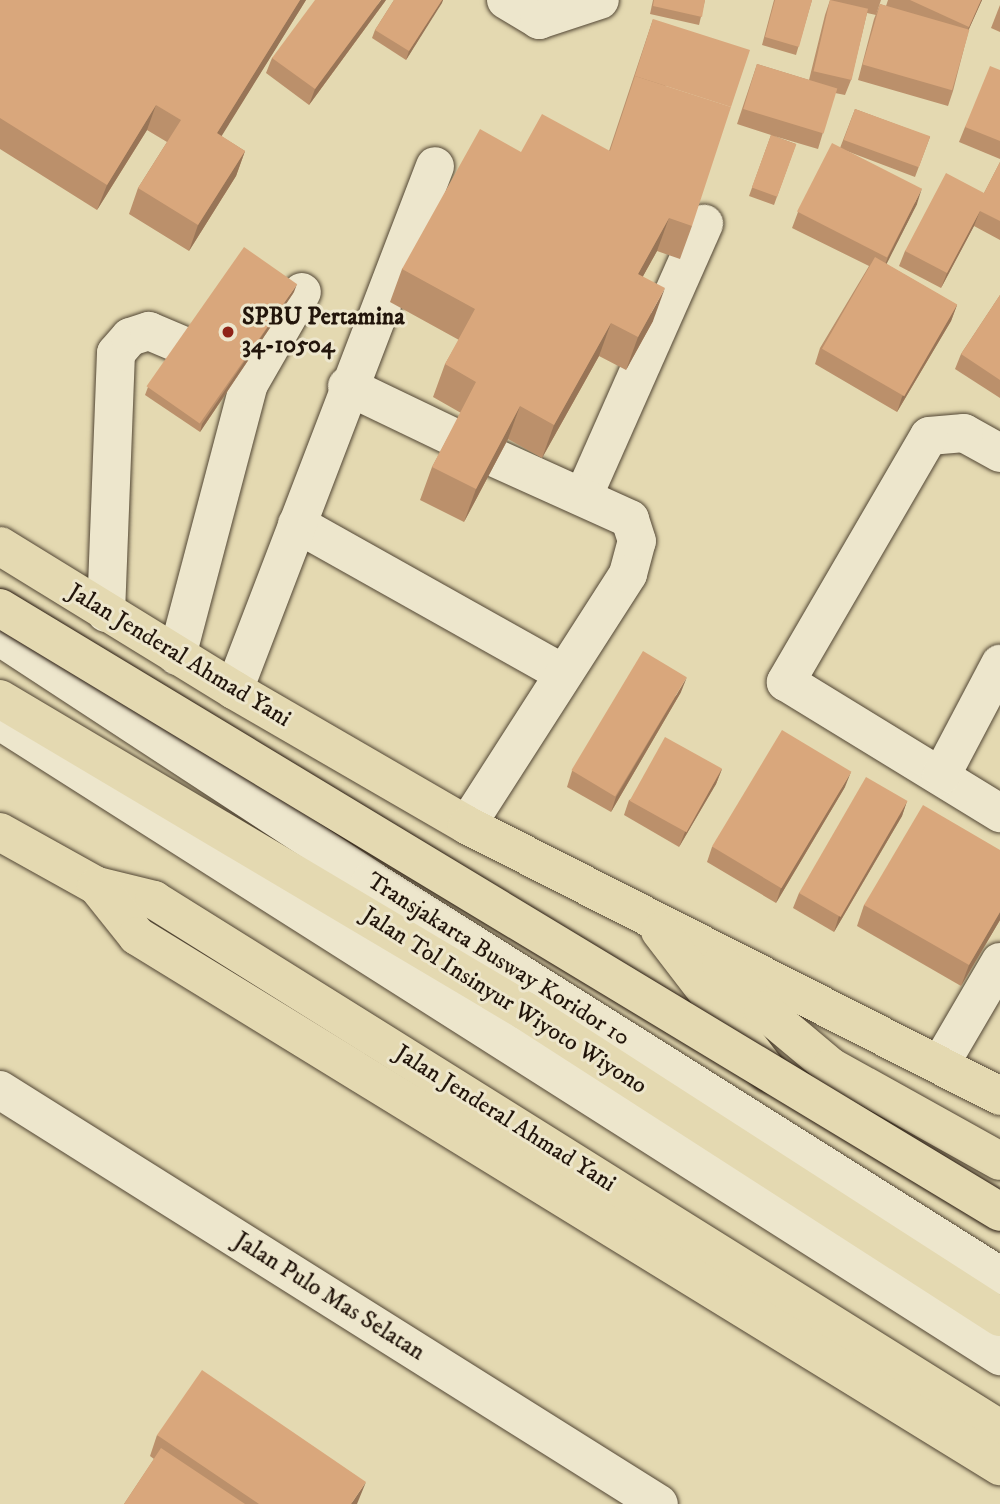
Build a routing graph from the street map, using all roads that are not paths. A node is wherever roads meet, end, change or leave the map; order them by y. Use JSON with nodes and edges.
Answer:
{"nodes":[{"id":1,"x":506,"y":0,"type":"edge"},
{"id":2,"x":600,"y":0,"type":"edge"},
{"id":3,"x":435,"y":166,"type":"dead end"},
{"id":4,"x":704,"y":223,"type":"edge"},
{"id":5,"x":302,"y":292,"type":"dead end"},
{"id":6,"x":180,"y":344,"type":"edge"},
{"id":7,"x":347,"y":386,"type":"junction"},
{"id":8,"x":453,"y":437,"type":"edge"},
{"id":9,"x":1000,"y":453,"type":"edge"},
{"id":10,"x":498,"y":459,"type":"edge"},
{"id":11,"x":583,"y":497,"type":"junction"},
{"id":12,"x":297,"y":524,"type":"junction"},
{"id":13,"x":0,"y":546,"type":"edge"},
{"id":14,"x":0,"y":608,"type":"edge"},
{"id":15,"x":106,"y":613,"type":"junction"},
{"id":16,"x":0,"y":637,"type":"edge"},
{"id":17,"x":177,"y":656,"type":"junction"},
{"id":18,"x":1000,"y":664,"type":"edge"},
{"id":19,"x":561,"y":672,"type":"junction"},
{"id":20,"x":234,"y":690,"type":"junction"},
{"id":21,"x":0,"y":699,"type":"edge"},
{"id":22,"x":0,"y":721,"type":"edge"},
{"id":23,"x":941,"y":776,"type":"junction"},
{"id":24,"x":1000,"y":813,"type":"edge"},
{"id":25,"x":467,"y":825,"type":"junction"},
{"id":26,"x":0,"y":832,"type":"edge"},
{"id":27,"x":97,"y":886,"type":"junction"},
{"id":28,"x":654,"y":923,"type":"junction"},
{"id":29,"x":708,"y":949,"type":"junction"},
{"id":30,"x":1000,"y":962,"type":"edge"},
{"id":31,"x":941,"y":1063,"type":"junction"},
{"id":32,"x":0,"y":1090,"type":"edge"},
{"id":33,"x":1000,"y":1096,"type":"edge"},
{"id":34,"x":1000,"y":1161,"type":"edge"},
{"id":35,"x":1000,"y":1212,"type":"edge"},
{"id":36,"x":1000,"y":1231,"type":"edge"},
{"id":37,"x":1000,"y":1276,"type":"edge"},
{"id":38,"x":1000,"y":1317,"type":"edge"},
{"id":39,"x":1000,"y":1356,"type":"edge"},
{"id":40,"x":1000,"y":1429,"type":"edge"},
{"id":41,"x":1000,"y":1466,"type":"edge"},
{"id":42,"x":644,"y":1500,"type":"edge"}],
"edges":[{"from":1,"to":2,"type":"street"},
{"from":3,"to":7,"type":"street"},
{"from":4,"to":11,"type":"street"},
{"from":5,"to":17,"type":"street"},
{"from":6,"to":15,"type":"street"},
{"from":7,"to":8,"type":"street"},
{"from":7,"to":12,"type":"street"},
{"from":9,"to":23,"type":"street"},
{"from":10,"to":11,"type":"street"},
{"from":11,"to":19,"type":"street"},
{"from":12,"to":19,"type":"street"},
{"from":12,"to":20,"type":"street"},
{"from":13,"to":15,"type":"highway","name":"Jalan Jenderal Ahmad Yani"},
{"from":14,"to":35,"type":"highway","bridge":true},
{"from":15,"to":17,"type":"highway","name":"Jalan Jenderal Ahmad Yani"},
{"from":16,"to":37,"type":"street","name":"Transjakarta Busway Koridor 10"},
{"from":17,"to":20,"type":"highway","name":"Jalan Jenderal Ahmad Yani"},
{"from":18,"to":23,"type":"street"},
{"from":19,"to":25,"type":"street"},
{"from":20,"to":25,"type":"highway","name":"Jalan Jenderal Ahmad Yani"},
{"from":21,"to":38,"type":"highway","name":"Jalan Tol Insinyur Wiyoto Wiyono"},
{"from":22,"to":39,"type":"street"},
{"from":23,"to":24,"type":"street"},
{"from":25,"to":28,"type":"highway","name":"Jalan Jenderal Ahmad Yani"},
{"from":26,"to":27,"type":"highway","name":"Jalan Jenderal Ahmad Yani"},
{"from":27,"to":40,"type":"highway","name":"Jalan Jenderal Ahmad Yani"},
{"from":27,"to":41,"type":"highway"},
{"from":28,"to":29,"type":"highway","name":"Jalan Jenderal Ahmad Yani"},
{"from":28,"to":36,"type":"highway","name":"Jalan Jenderal Ahmad Yani"},
{"from":29,"to":31,"type":"highway","name":"Jalan Jenderal Ahmad Yani"},
{"from":29,"to":34,"type":"highway"},
{"from":30,"to":31,"type":"street"},
{"from":31,"to":33,"type":"highway","name":"Jalan Jenderal Ahmad Yani"},
{"from":32,"to":42,"type":"street","name":"Jalan Pulo Mas Selatan"}]}
